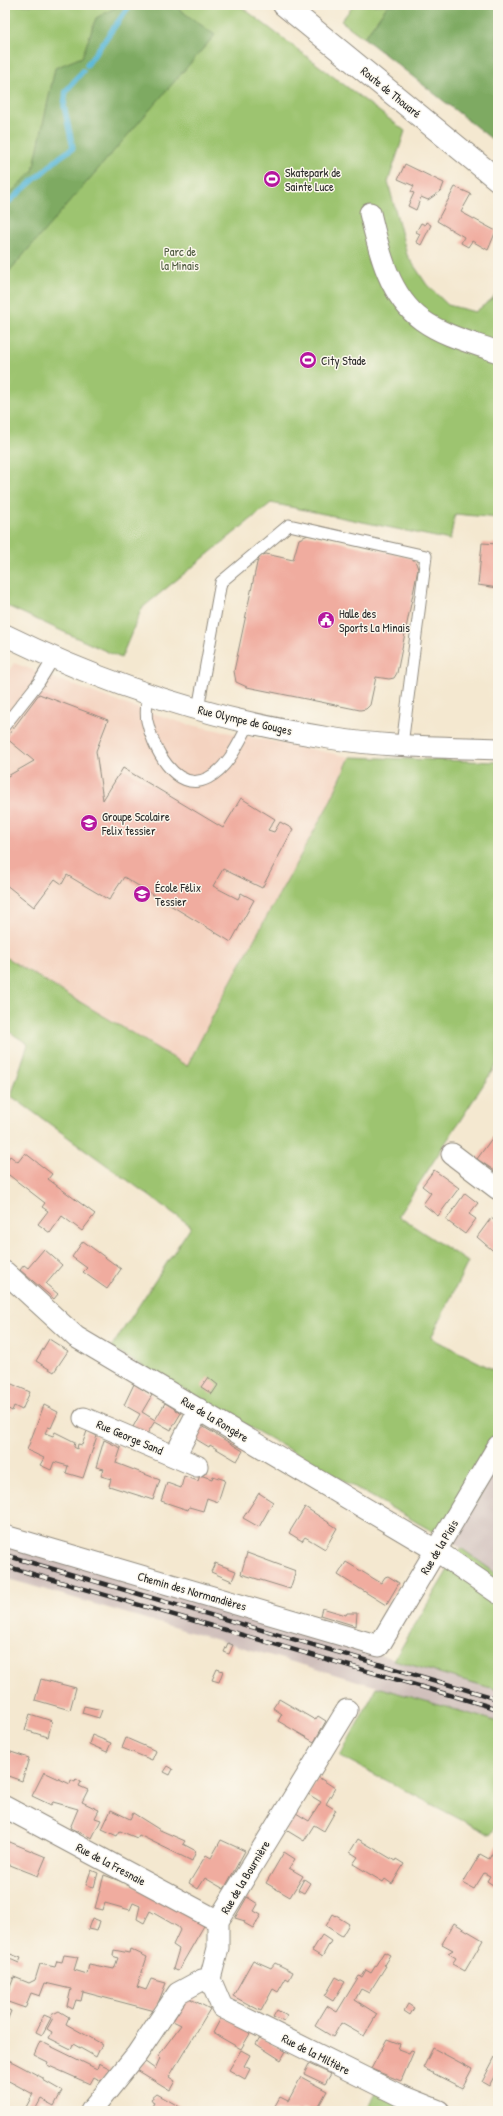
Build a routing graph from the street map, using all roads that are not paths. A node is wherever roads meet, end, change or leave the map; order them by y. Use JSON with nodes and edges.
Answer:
{"nodes":[{"id":1,"x":284,"y":5,"type":"edge"},
{"id":2,"x":498,"y":180,"type":"edge"},
{"id":3,"x":370,"y":213,"type":"dead end"},
{"id":4,"x":498,"y":352,"type":"edge"},
{"id":5,"x":5,"y":636,"type":"edge"},
{"id":6,"x":52,"y":659,"type":"junction"},
{"id":7,"x":148,"y":693,"type":"junction"},
{"id":8,"x":198,"y":709,"type":"junction"},
{"id":9,"x":250,"y":722,"type":"junction"},
{"id":10,"x":5,"y":725,"type":"edge"},
{"id":11,"x":402,"y":744,"type":"junction"},
{"id":12,"x":498,"y":749,"type":"edge"},
{"id":13,"x":452,"y":1154,"type":"dead end"},
{"id":14,"x":498,"y":1189,"type":"edge"},
{"id":15,"x":5,"y":1272,"type":"edge"},
{"id":16,"x":199,"y":1409,"type":"junction"},
{"id":17,"x":84,"y":1418,"type":"dead end"},
{"id":18,"x":498,"y":1446,"type":"edge"},
{"id":19,"x":175,"y":1456,"type":"junction"},
{"id":20,"x":197,"y":1466,"type":"dead end"},
{"id":21,"x":5,"y":1536,"type":"edge"},
{"id":22,"x":437,"y":1551,"type":"junction"},
{"id":23,"x":498,"y":1593,"type":"edge"},
{"id":24,"x":379,"y":1646,"type":"joint"},
{"id":25,"x":347,"y":1710,"type":"dead end"},
{"id":26,"x":5,"y":1807,"type":"edge"},
{"id":27,"x":218,"y":1921,"type":"junction"},
{"id":28,"x":210,"y":1979,"type":"junction"},
{"id":29,"x":91,"y":2111,"type":"edge"},
{"id":30,"x":439,"y":2111,"type":"edge"}],
"edges":[{"from":1,"to":2,"type":"street","name":"Route de Thouaré"},
{"from":3,"to":4,"type":"street"},
{"from":5,"to":6,"type":"street","name":"Rue Olympe de Gouges"},
{"from":6,"to":7,"type":"street","name":"Rue Olympe de Gouges"},
{"from":6,"to":10,"type":"lane"},
{"from":7,"to":8,"type":"street","name":"Rue Olympe de Gouges"},
{"from":7,"to":9,"type":"lane"},
{"from":8,"to":9,"type":"street","name":"Rue Olympe de Gouges"},
{"from":8,"to":11,"type":"lane"},
{"from":9,"to":11,"type":"street","name":"Rue Olympe de Gouges"},
{"from":11,"to":12,"type":"street","name":"Rue Olympe de Gouges"},
{"from":13,"to":14,"type":"street"},
{"from":15,"to":16,"type":"street","name":"Rue de la Rongère"},
{"from":16,"to":19,"type":"street","name":"Rue George Sand"},
{"from":16,"to":22,"type":"street","name":"Rue de la Rongère"},
{"from":17,"to":19,"type":"street","name":"Rue George Sand"},
{"from":18,"to":22,"type":"street","name":"Rue de la Piais"},
{"from":19,"to":20,"type":"street","name":"Rue George Sand"},
{"from":21,"to":24,"type":"street","name":"Chemin des Normandières"},
{"from":22,"to":23,"type":"street","name":"Rue de la Rongère"},
{"from":22,"to":24,"type":"street","name":"Rue de la Piais"},
{"from":25,"to":27,"type":"street","name":"Rue de la Bournière"},
{"from":26,"to":27,"type":"street","name":"Rue de la Fresnaie"},
{"from":27,"to":28,"type":"street","name":"Rue de la Bournière"},
{"from":28,"to":29,"type":"street"},
{"from":28,"to":30,"type":"street","name":"Rue de la Miltière"}]}
